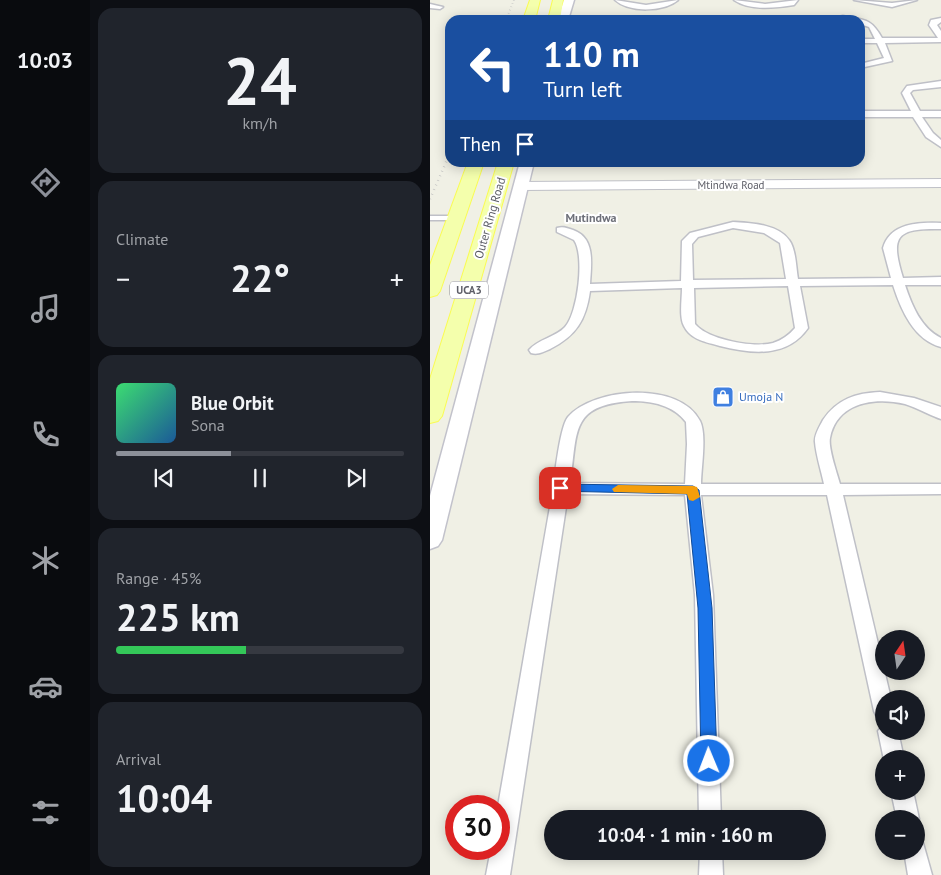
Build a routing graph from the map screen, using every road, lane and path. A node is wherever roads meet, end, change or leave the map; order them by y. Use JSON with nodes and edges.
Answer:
{"nodes":[{"id":1,"x":535,"y":0,"type":"edge"},
{"id":2,"x":558,"y":0,"type":"edge"},
{"id":3,"x":568,"y":0,"type":"edge"},
{"id":4,"x":618,"y":0,"type":"edge"},
{"id":5,"x":676,"y":0,"type":"edge"},
{"id":6,"x":737,"y":0,"type":"edge"},
{"id":7,"x":795,"y":0,"type":"edge"},
{"id":8,"x":857,"y":0,"type":"edge"},
{"id":9,"x":914,"y":0,"type":"edge"},
{"id":10,"x":430,"y":6,"type":"edge"},
{"id":11,"x":440,"y":7,"type":"dead end"},
{"id":12,"x":530,"y":15,"type":"edge"},
{"id":13,"x":555,"y":15,"type":"edge"},
{"id":14,"x":564,"y":15,"type":"edge"},
{"id":15,"x":941,"y":20,"type":"edge"},
{"id":16,"x":865,"y":24,"type":"edge"},
{"id":17,"x":941,"y":39,"type":"edge"},
{"id":18,"x":878,"y":40,"type":"junction"},
{"id":19,"x":865,"y":41,"type":"edge"},
{"id":20,"x":865,"y":65,"type":"edge"},
{"id":21,"x":941,"y":84,"type":"edge"},
{"id":22,"x":865,"y":114,"type":"edge"},
{"id":23,"x":918,"y":114,"type":"junction"},
{"id":24,"x":941,"y":114,"type":"edge"},
{"id":25,"x":941,"y":144,"type":"edge"},
{"id":26,"x":474,"y":167,"type":"edge"},
{"id":27,"x":505,"y":167,"type":"edge"},
{"id":28,"x":526,"y":167,"type":"edge"},
{"id":29,"x":941,"y":184,"type":"edge"},
{"id":30,"x":521,"y":186,"type":"junction"},
{"id":31,"x":430,"y":218,"type":"edge"},
{"id":32,"x":455,"y":218,"type":"junction"},
{"id":33,"x":941,"y":226,"type":"edge"},
{"id":34,"x":561,"y":230,"type":"dead end"},
{"id":35,"x":897,"y":280,"type":"junction"},
{"id":36,"x":941,"y":281,"type":"edge"},
{"id":37,"x":792,"y":282,"type":"junction"},
{"id":38,"x":686,"y":284,"type":"junction"},
{"id":39,"x":584,"y":288,"type":"junction"},
{"id":40,"x":430,"y":291,"type":"edge"},
{"id":41,"x":941,"y":343,"type":"edge"},
{"id":42,"x":536,"y":350,"type":"dead end"},
{"id":43,"x":941,"y":414,"type":"edge"},
{"id":44,"x":430,"y":416,"type":"edge"},
{"id":45,"x":560,"y":488,"type":"junction"},
{"id":46,"x":834,"y":489,"type":"junction"},
{"id":47,"x":941,"y":489,"type":"edge"},
{"id":48,"x":693,"y":490,"type":"junction"},
{"id":49,"x":430,"y":540,"type":"edge"},
{"id":50,"x":879,"y":690,"type":"edge"},
{"id":51,"x":710,"y":810,"type":"edge"},
{"id":52,"x":710,"y":860,"type":"edge"},
{"id":53,"x":917,"y":860,"type":"edge"},
{"id":54,"x":498,"y":875,"type":"edge"},
{"id":55,"x":711,"y":875,"type":"edge"},
{"id":56,"x":920,"y":875,"type":"edge"}],
"edges":[{"from":1,"to":12,"type":"main road"},
{"from":2,"to":13,"type":"main road"},
{"from":3,"to":14,"type":"main road"},
{"from":4,"to":5,"type":"street"},
{"from":6,"to":7,"type":"street"},
{"from":8,"to":9,"type":"street"},
{"from":10,"to":11,"type":"street"},
{"from":15,"to":17,"type":"street"},
{"from":16,"to":18,"type":"street"},
{"from":17,"to":18,"type":"street"},
{"from":18,"to":19,"type":"street"},
{"from":18,"to":20,"type":"street"},
{"from":21,"to":23,"type":"street"},
{"from":22,"to":23,"type":"street"},
{"from":23,"to":24,"type":"street"},
{"from":23,"to":25,"type":"street"},
{"from":26,"to":32,"type":"main road","number":"UCA3"},
{"from":27,"to":44,"type":"main road","name":"Outer Ring Road","number":"UCA3"},
{"from":28,"to":30,"type":"main road","number":"UCA3"},
{"from":29,"to":30,"type":"street","name":"Mtindwa Road"},
{"from":30,"to":49,"type":"main road","number":"UCA3"},
{"from":31,"to":32,"type":"street"},
{"from":32,"to":40,"type":"main road","number":"UCA3"},
{"from":33,"to":35,"type":"street"},
{"from":34,"to":39,"type":"street"},
{"from":35,"to":36,"type":"street"},
{"from":35,"to":37,"type":"street"},
{"from":35,"to":41,"type":"street"},
{"from":37,"to":38,"type":"street"},
{"from":37,"to":38,"type":"street"},
{"from":37,"to":38,"type":"street"},
{"from":38,"to":39,"type":"street"},
{"from":39,"to":42,"type":"street"},
{"from":43,"to":46,"type":"street"},
{"from":45,"to":48,"type":"street"},
{"from":45,"to":48,"type":"street"},
{"from":45,"to":54,"type":"street"},
{"from":46,"to":47,"type":"street"},
{"from":46,"to":48,"type":"street"},
{"from":46,"to":50,"type":"street"},
{"from":48,"to":51,"type":"street"},
{"from":52,"to":55,"type":"street"},
{"from":53,"to":56,"type":"street"}]}
